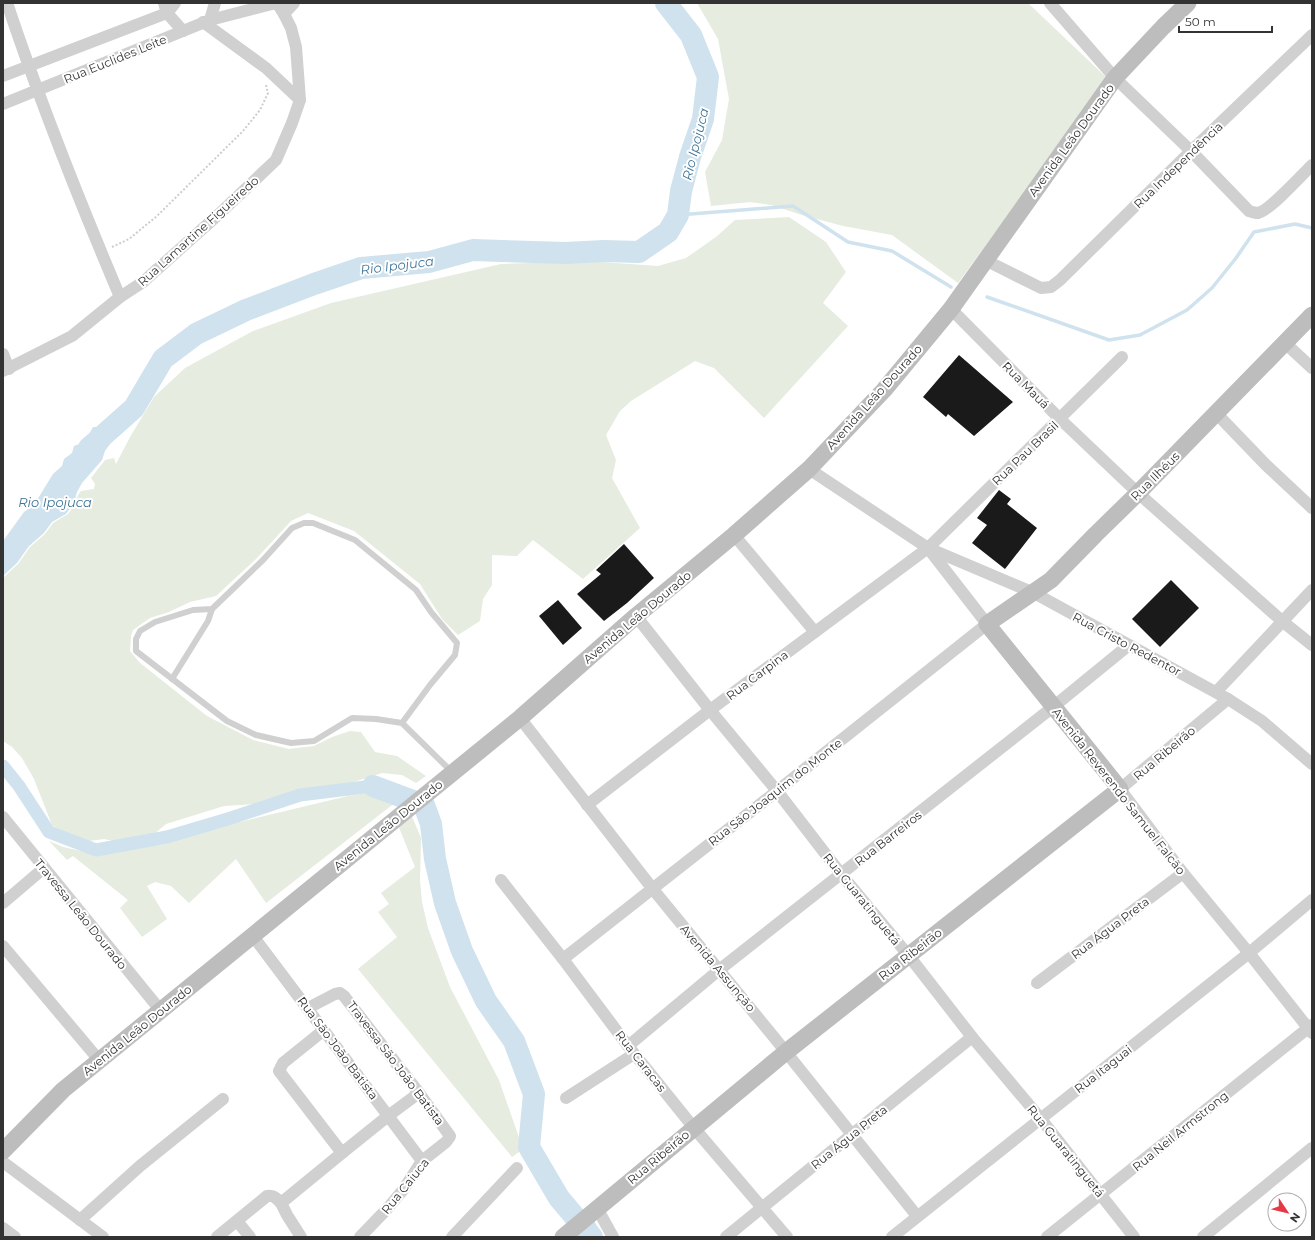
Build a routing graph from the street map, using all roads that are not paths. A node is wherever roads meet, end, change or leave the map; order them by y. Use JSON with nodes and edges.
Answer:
{"nodes":[{"id":1,"x":7,"y":3,"type":"edge"},
{"id":2,"x":174,"y":3,"type":"edge"},
{"id":3,"x":214,"y":3,"type":"edge"},
{"id":4,"x":276,"y":3,"type":"edge"},
{"id":5,"x":294,"y":3,"type":"edge"},
{"id":6,"x":1051,"y":3,"type":"edge"},
{"id":7,"x":1188,"y":3,"type":"edge"},
{"id":8,"x":165,"y":8,"type":"edge"},
{"id":9,"x":284,"y":14,"type":"junction"},
{"id":10,"x":206,"y":21,"type":"junction"},
{"id":11,"x":183,"y":31,"type":"junction"},
{"id":12,"x":1312,"y":35,"type":"edge"},
{"id":13,"x":28,"y":66,"type":"junction"},
{"id":14,"x":3,"y":76,"type":"edge"},
{"id":15,"x":1115,"y":78,"type":"junction"},
{"id":16,"x":38,"y":91,"type":"junction"},
{"id":17,"x":300,"y":100,"type":"junction"},
{"id":18,"x":3,"y":104,"type":"edge"},
{"id":19,"x":1191,"y":151,"type":"junction"},
{"id":20,"x":1312,"y":165,"type":"edge"},
{"id":21,"x":985,"y":260,"type":"junction"},
{"id":22,"x":120,"y":297,"type":"junction"},
{"id":23,"x":951,"y":309,"type":"junction"},
{"id":24,"x":1312,"y":315,"type":"edge"},
{"id":25,"x":1285,"y":343,"type":"junction"},
{"id":26,"x":3,"y":354,"type":"edge"},
{"id":27,"x":1122,"y":357,"type":"dead end"},
{"id":28,"x":1312,"y":368,"type":"edge"},
{"id":29,"x":6,"y":370,"type":"edge"},
{"id":30,"x":1216,"y":413,"type":"junction"},
{"id":31,"x":1060,"y":419,"type":"junction"},
{"id":32,"x":809,"y":469,"type":"junction"},
{"id":33,"x":1138,"y":493,"type":"junction"},
{"id":34,"x":1312,"y":508,"type":"edge"},
{"id":35,"x":734,"y":535,"type":"junction"},
{"id":36,"x":928,"y":548,"type":"junction"},
{"id":37,"x":1312,"y":590,"type":"edge"},
{"id":38,"x":1034,"y":593,"type":"junction"},
{"id":39,"x":212,"y":609,"type":"junction"},
{"id":40,"x":636,"y":616,"type":"junction"},
{"id":41,"x":1282,"y":621,"type":"junction"},
{"id":42,"x":987,"y":624,"type":"junction"},
{"id":43,"x":815,"y":632,"type":"junction"},
{"id":44,"x":1129,"y":645,"type":"junction"},
{"id":45,"x":1312,"y":645,"type":"edge"},
{"id":46,"x":172,"y":679,"type":"junction"},
{"id":47,"x":1216,"y":692,"type":"junction"},
{"id":48,"x":1228,"y":699,"type":"junction"},
{"id":49,"x":1053,"y":707,"type":"junction"},
{"id":50,"x":710,"y":710,"type":"junction"},
{"id":51,"x":520,"y":718,"type":"junction"},
{"id":52,"x":402,"y":723,"type":"junction"},
{"id":53,"x":1312,"y":764,"type":"edge"},
{"id":54,"x":453,"y":773,"type":"junction"},
{"id":55,"x":1120,"y":789,"type":"junction"},
{"id":56,"x":777,"y":791,"type":"junction"},
{"id":57,"x":587,"y":805,"type":"junction"},
{"id":58,"x":3,"y":817,"type":"edge"},
{"id":59,"x":44,"y":868,"type":"junction"},
{"id":60,"x":1183,"y":873,"type":"junction"},
{"id":61,"x":841,"y":874,"type":"junction"},
{"id":62,"x":501,"y":880,"type":"dead end"},
{"id":63,"x":652,"y":888,"type":"junction"},
{"id":64,"x":1312,"y":900,"type":"edge"},
{"id":65,"x":3,"y":903,"type":"edge"},
{"id":66,"x":253,"y":936,"type":"junction"},
{"id":67,"x":3,"y":946,"type":"edge"},
{"id":68,"x":1249,"y":953,"type":"junction"},
{"id":69,"x":909,"y":956,"type":"junction"},
{"id":70,"x":563,"y":959,"type":"junction"},
{"id":71,"x":719,"y":970,"type":"junction"},
{"id":72,"x":1037,"y":983,"type":"dead end"},
{"id":73,"x":308,"y":1008,"type":"junction"},
{"id":74,"x":160,"y":1011,"type":"junction"},
{"id":75,"x":1311,"y":1029,"type":"edge"},
{"id":76,"x":324,"y":1030,"type":"junction"},
{"id":77,"x":972,"y":1037,"type":"junction"},
{"id":78,"x":631,"y":1050,"type":"junction"},
{"id":79,"x":786,"y":1052,"type":"junction"},
{"id":80,"x":100,"y":1060,"type":"junction"},
{"id":81,"x":419,"y":1093,"type":"junction"},
{"id":82,"x":566,"y":1098,"type":"dead end"},
{"id":83,"x":223,"y":1099,"type":"dead end"},
{"id":84,"x":388,"y":1116,"type":"junction"},
{"id":85,"x":1041,"y":1119,"type":"junction"},
{"id":86,"x":694,"y":1128,"type":"junction"},
{"id":87,"x":852,"y":1135,"type":"junction"},
{"id":88,"x":450,"y":1136,"type":"joint"},
{"id":89,"x":1312,"y":1148,"type":"edge"},
{"id":90,"x":3,"y":1151,"type":"edge"},
{"id":91,"x":342,"y":1153,"type":"junction"},
{"id":92,"x":422,"y":1161,"type":"junction"},
{"id":93,"x":3,"y":1162,"type":"edge"},
{"id":94,"x":517,"y":1168,"type":"dead end"},
{"id":95,"x":1101,"y":1194,"type":"junction"},
{"id":96,"x":281,"y":1203,"type":"junction"},
{"id":97,"x":762,"y":1208,"type":"junction"},
{"id":98,"x":595,"y":1209,"type":"junction"},
{"id":99,"x":917,"y":1216,"type":"junction"},
{"id":100,"x":80,"y":1220,"type":"junction"},
{"id":101,"x":237,"y":1221,"type":"junction"},
{"id":102,"x":3,"y":1228,"type":"edge"},
{"id":103,"x":564,"y":1236,"type":"edge"},
{"id":104,"x":15,"y":1237,"type":"edge"},
{"id":105,"x":103,"y":1237,"type":"edge"},
{"id":106,"x":218,"y":1237,"type":"edge"},
{"id":107,"x":250,"y":1237,"type":"edge"},
{"id":108,"x":301,"y":1237,"type":"edge"},
{"id":109,"x":360,"y":1237,"type":"edge"},
{"id":110,"x":452,"y":1237,"type":"edge"},
{"id":111,"x":613,"y":1237,"type":"edge"},
{"id":112,"x":726,"y":1237,"type":"edge"},
{"id":113,"x":788,"y":1237,"type":"edge"},
{"id":114,"x":892,"y":1237,"type":"edge"},
{"id":115,"x":1048,"y":1237,"type":"edge"},
{"id":116,"x":1134,"y":1237,"type":"edge"},
{"id":117,"x":1203,"y":1237,"type":"edge"}],
"edges":[{"from":1,"to":13,"type":"street"},
{"from":2,"to":8,"type":"street"},
{"from":3,"to":10,"type":"street"},
{"from":4,"to":9,"type":"street"},
{"from":4,"to":10,"type":"street","name":"Rua Euclides Leite"},
{"from":5,"to":9,"type":"street"},
{"from":6,"to":15,"type":"street"},
{"from":7,"to":15,"type":"main road","name":"Avenida Leão Dourado"},
{"from":8,"to":11,"type":"street"},
{"from":8,"to":13,"type":"street","name":"Rua Euclides Leite"},
{"from":9,"to":17,"type":"street"},
{"from":10,"to":11,"type":"street","name":"Rua Euclides Leite"},
{"from":10,"to":17,"type":"street"},
{"from":11,"to":16,"type":"street","name":"Rua Euclides Leite"},
{"from":12,"to":19,"type":"street","name":"Rua Independência"},
{"from":13,"to":14,"type":"street","name":"Rua Euclides Leite"},
{"from":13,"to":16,"type":"street"},
{"from":15,"to":19,"type":"street"},
{"from":15,"to":21,"type":"main road","name":"Avenida Leão Dourado"},
{"from":16,"to":18,"type":"street","name":"Rua Euclides Leite"},
{"from":16,"to":22,"type":"street"},
{"from":17,"to":22,"type":"street","name":"Rua Lamartine Figueiredo"},
{"from":19,"to":20,"type":"street"},
{"from":19,"to":21,"type":"street","name":"Rua Independência"},
{"from":21,"to":23,"type":"main road","name":"Avenida Leão Dourado"},
{"from":22,"to":29,"type":"street","name":"Rua Lamartine Figueiredo"},
{"from":23,"to":31,"type":"street","name":"Rua Mauá"},
{"from":23,"to":32,"type":"main road","name":"Avenida Leão Dourado"},
{"from":24,"to":25,"type":"main road","name":"Rua Ilhéus"},
{"from":25,"to":28,"type":"street"},
{"from":25,"to":30,"type":"main road","name":"Rua Ilhéus"},
{"from":26,"to":29,"type":"street"},
{"from":27,"to":31,"type":"street","name":"Rua Pau Brasil"},
{"from":30,"to":33,"type":"main road","name":"Rua Ilhéus"},
{"from":30,"to":34,"type":"street"},
{"from":31,"to":33,"type":"street","name":"Rua Mauá"},
{"from":31,"to":36,"type":"street","name":"Rua Pau Brasil"},
{"from":32,"to":35,"type":"main road","name":"Avenida Leão Dourado"},
{"from":32,"to":36,"type":"street"},
{"from":33,"to":38,"type":"main road","name":"Rua Ilhéus"},
{"from":33,"to":41,"type":"street","name":"Rua Mauá"},
{"from":35,"to":40,"type":"main road","name":"Avenida Leão Dourado"},
{"from":35,"to":43,"type":"street"},
{"from":36,"to":38,"type":"street","name":"Rua Cristo Redentor"},
{"from":36,"to":42,"type":"street","name":"Avenida Reverendo Samuel Falcão"},
{"from":36,"to":43,"type":"street","name":"Rua Carpina"},
{"from":37,"to":41,"type":"street"},
{"from":38,"to":42,"type":"main road","name":"Rua Ilhéus"},
{"from":38,"to":44,"type":"street","name":"Rua Cristo Redentor"},
{"from":39,"to":46,"type":"lane"},
{"from":39,"to":46,"type":"lane"},
{"from":39,"to":52,"type":"lane"},
{"from":40,"to":50,"type":"street","name":"Rua Guaratinguetá"},
{"from":40,"to":51,"type":"main road","name":"Avenida Leão Dourado"},
{"from":41,"to":45,"type":"street","name":"Rua Mauá"},
{"from":41,"to":47,"type":"street"},
{"from":42,"to":49,"type":"main road","name":"Avenida Reverendo Samuel Falcão"},
{"from":42,"to":56,"type":"street","name":"Rua São Joaquim do Monte"},
{"from":43,"to":50,"type":"street","name":"Rua Carpina"},
{"from":44,"to":47,"type":"street","name":"Rua Cristo Redentor"},
{"from":44,"to":49,"type":"street","name":"Rua Barreiros"},
{"from":46,"to":52,"type":"lane"},
{"from":47,"to":48,"type":"street","name":"Rua Cristo Redentor"},
{"from":48,"to":53,"type":"street","name":"Rua Cristo Redentor"},
{"from":48,"to":55,"type":"street","name":"Rua Ribeirão"},
{"from":49,"to":55,"type":"main road","name":"Avenida Reverendo Samuel Falcão"},
{"from":49,"to":61,"type":"street","name":"Rua Barreiros"},
{"from":50,"to":56,"type":"street","name":"Rua Guaratinguetá"},
{"from":50,"to":57,"type":"street","name":"Rua Carpina"},
{"from":51,"to":54,"type":"main road","name":"Avenida Leão Dourado"},
{"from":51,"to":57,"type":"street","name":"Avenida Assunção"},
{"from":52,"to":54,"type":"lane"},
{"from":54,"to":66,"type":"main road","name":"Avenida Leão Dourado"},
{"from":55,"to":60,"type":"street","name":"Avenida Reverendo Samuel Falcão"},
{"from":55,"to":69,"type":"main road","name":"Rua Ribeirão"},
{"from":56,"to":61,"type":"street","name":"Rua Guaratinguetá"},
{"from":56,"to":63,"type":"street","name":"Rua São Joaquim do Monte"},
{"from":57,"to":63,"type":"street","name":"Avenida Assunção"},
{"from":58,"to":59,"type":"street","name":"Travessa Leão Dourado"},
{"from":59,"to":65,"type":"street"},
{"from":59,"to":74,"type":"street","name":"Travessa Leão Dourado"},
{"from":60,"to":68,"type":"street","name":"Avenida Reverendo Samuel Falcão"},
{"from":60,"to":72,"type":"street","name":"Rua Água Preta"},
{"from":61,"to":69,"type":"street","name":"Rua Guaratinguetá"},
{"from":61,"to":71,"type":"street","name":"Rua Barreiros"},
{"from":62,"to":70,"type":"street","name":"Rua Caracas"},
{"from":63,"to":70,"type":"street","name":"Rua São Joaquim do Monte"},
{"from":63,"to":71,"type":"street","name":"Avenida Assunção"},
{"from":64,"to":68,"type":"street","name":"Rua Itaguai"},
{"from":66,"to":73,"type":"street","name":"Rua São João Batista"},
{"from":66,"to":74,"type":"main road","name":"Avenida Leão Dourado"},
{"from":67,"to":80,"type":"street"},
{"from":68,"to":75,"type":"street","name":"Avenida Reverendo Samuel Falcão"},
{"from":68,"to":85,"type":"street","name":"Rua Itaguai"},
{"from":69,"to":77,"type":"street","name":"Rua Guaratinguetá"},
{"from":69,"to":79,"type":"main road","name":"Rua Ribeirão"},
{"from":70,"to":78,"type":"street","name":"Rua Caracas"},
{"from":71,"to":78,"type":"street","name":"Rua Barreiros"},
{"from":71,"to":79,"type":"street","name":"Avenida Assunção"},
{"from":73,"to":76,"type":"street","name":"Rua São João Batista"},
{"from":73,"to":81,"type":"street","name":"Travessa São João Batista"},
{"from":74,"to":80,"type":"main road","name":"Avenida Leão Dourado"},
{"from":75,"to":95,"type":"street","name":"Rua Neil Armstrong"},
{"from":76,"to":84,"type":"street","name":"Rua São João Batista"},
{"from":76,"to":91,"type":"street"},
{"from":77,"to":85,"type":"street","name":"Rua Guaratinguetá"},
{"from":77,"to":87,"type":"street","name":"Rua Água Preta"},
{"from":78,"to":82,"type":"street","name":"Rua Barreiros"},
{"from":78,"to":86,"type":"street","name":"Rua Caracas"},
{"from":79,"to":86,"type":"main road","name":"Rua Ribeirão"},
{"from":79,"to":87,"type":"street","name":"Avenida Assunção"},
{"from":80,"to":90,"type":"main road","name":"Avenida Leão Dourado"},
{"from":81,"to":84,"type":"street"},
{"from":81,"to":88,"type":"street","name":"Travessa São João Batista"},
{"from":83,"to":100,"type":"street"},
{"from":84,"to":91,"type":"street"},
{"from":84,"to":92,"type":"street","name":"Rua São João Batista"},
{"from":85,"to":95,"type":"street","name":"Rua Guaratinguetá"},
{"from":85,"to":99,"type":"street","name":"Rua Itaguai"},
{"from":86,"to":97,"type":"street","name":"Rua Caracas"},
{"from":86,"to":98,"type":"main road","name":"Rua Ribeirão"},
{"from":87,"to":97,"type":"street","name":"Rua Água Preta"},
{"from":87,"to":99,"type":"street","name":"Avenida Assunção"},
{"from":88,"to":92,"type":"street","name":"Rua Caiuca"},
{"from":89,"to":117,"type":"street"},
{"from":91,"to":96,"type":"street"},
{"from":92,"to":109,"type":"street","name":"Rua Caiuca"},
{"from":93,"to":100,"type":"street"},
{"from":94,"to":110,"type":"street"},
{"from":95,"to":115,"type":"street","name":"Rua Neil Armstrong"},
{"from":95,"to":116,"type":"street","name":"Rua Guaratinguetá"},
{"from":96,"to":101,"type":"street"},
{"from":96,"to":108,"type":"street"},
{"from":97,"to":112,"type":"street","name":"Rua Água Preta"},
{"from":97,"to":113,"type":"street","name":"Rua Caracas"},
{"from":98,"to":103,"type":"main road","name":"Rua Ribeirão"},
{"from":98,"to":111,"type":"street"},
{"from":99,"to":114,"type":"street","name":"Rua Itaguai"},
{"from":100,"to":105,"type":"street"},
{"from":101,"to":106,"type":"street"},
{"from":101,"to":107,"type":"street"},
{"from":102,"to":104,"type":"street"}]}
